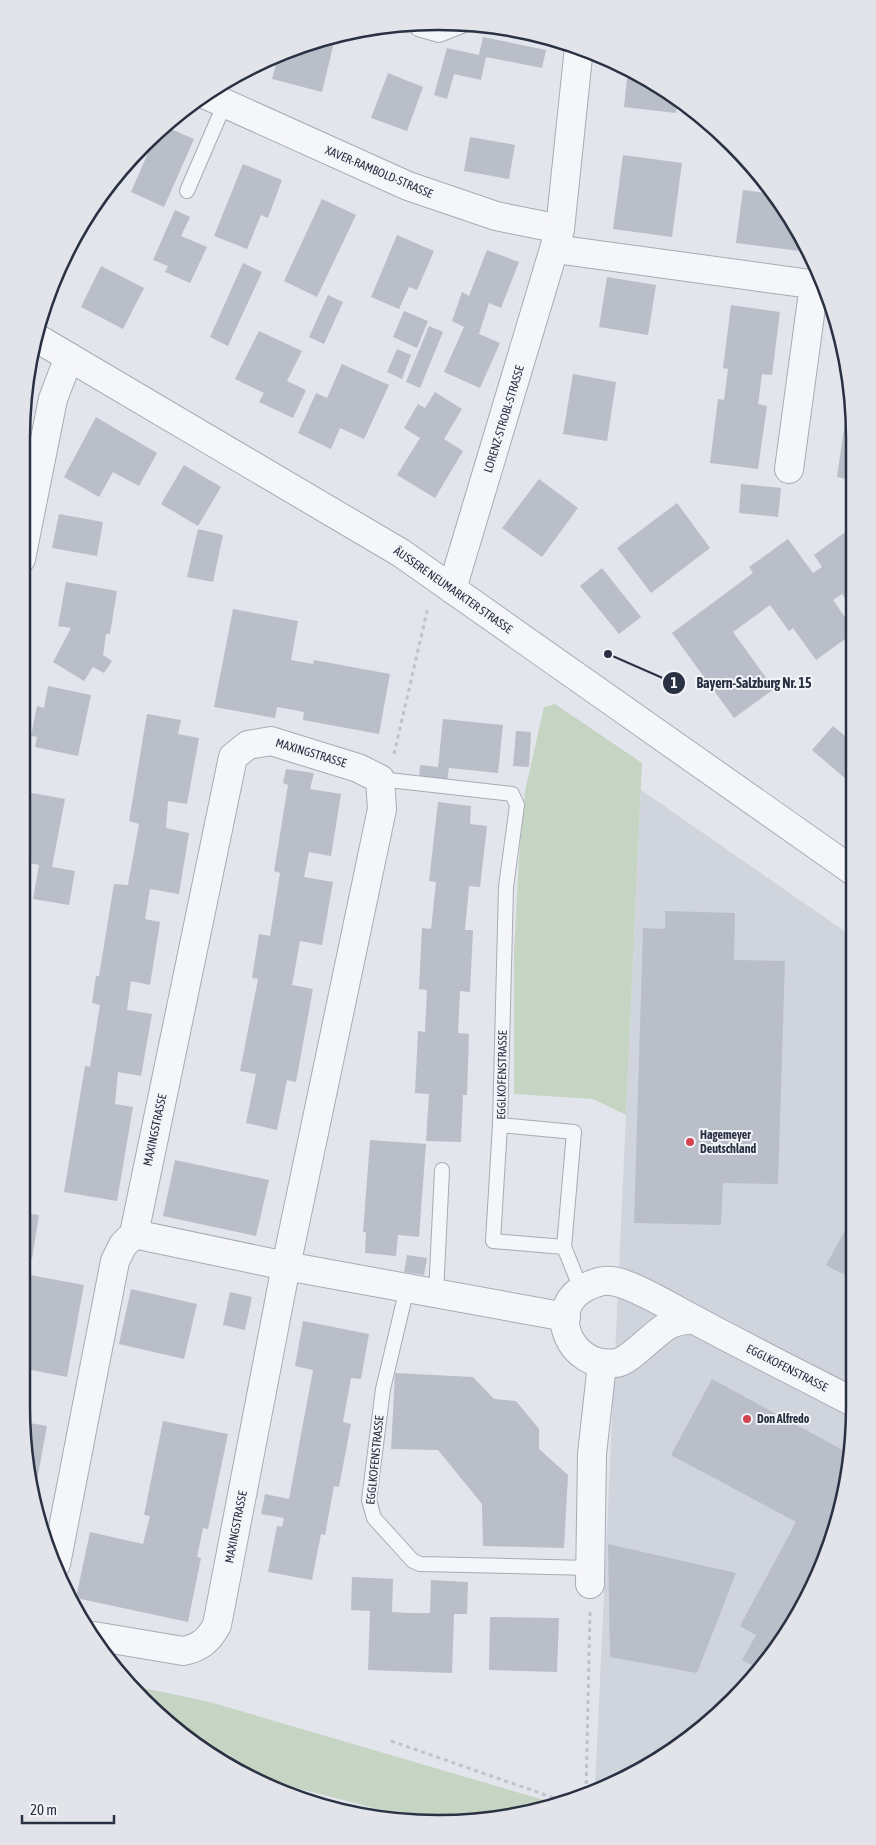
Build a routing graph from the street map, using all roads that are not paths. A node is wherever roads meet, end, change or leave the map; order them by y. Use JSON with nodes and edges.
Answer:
{"nodes":[{"id":1,"x":451,"y":30,"type":"edge"},
{"id":2,"x":423,"y":31,"type":"edge"},
{"id":3,"x":578,"y":55,"type":"edge"},
{"id":4,"x":215,"y":98,"type":"edge"},
{"id":5,"x":187,"y":191,"type":"dead end"},
{"id":6,"x":558,"y":239,"type":"junction"},
{"id":7,"x":816,"y":285,"type":"edge"},
{"id":8,"x":819,"y":293,"type":"edge"},
{"id":9,"x":42,"y":341,"type":"edge"},
{"id":10,"x":69,"y":357,"type":"junction"},
{"id":11,"x":789,"y":469,"type":"dead end"},
{"id":12,"x":30,"y":515,"type":"edge"},
{"id":13,"x":441,"y":596,"type":"junction"},
{"id":14,"x":380,"y":779,"type":"junction"},
{"id":15,"x":846,"y":865,"type":"edge"},
{"id":16,"x":500,"y":1124,"type":"junction"},
{"id":17,"x":442,"y":1170,"type":"dead end"},
{"id":18,"x":134,"y":1234,"type":"junction"},
{"id":19,"x":564,"y":1247,"type":"junction"},
{"id":20,"x":286,"y":1266,"type":"junction"},
{"id":21,"x":407,"y":1288,"type":"junction"},
{"id":22,"x":581,"y":1289,"type":"junction"},
{"id":23,"x":436,"y":1294,"type":"junction"},
{"id":24,"x":688,"y":1316,"type":"junction"},
{"id":25,"x":566,"y":1317,"type":"junction"},
{"id":26,"x":602,"y":1364,"type":"junction"},
{"id":27,"x":846,"y":1398,"type":"edge"},
{"id":28,"x":58,"y":1554,"type":"edge"},
{"id":29,"x":590,"y":1576,"type":"joint"},
{"id":30,"x":101,"y":1637,"type":"edge"}],
"edges":[{"from":1,"to":2,"type":"lane"},
{"from":3,"to":6,"type":"street","name":"LORENZ-STROBL-STRASSE"},
{"from":4,"to":5,"type":"lane"},
{"from":4,"to":6,"type":"street","name":"XAVER-RAMBOLD-STRASSE"},
{"from":6,"to":7,"type":"street"},
{"from":6,"to":13,"type":"street","name":"LORENZ-STROBL-STRASSE"},
{"from":8,"to":11,"type":"street"},
{"from":9,"to":10,"type":"street","name":"ÄUSSERE NEUMARKTER STRASSE"},
{"from":10,"to":12,"type":"street"},
{"from":10,"to":13,"type":"street","name":"ÄUSSERE NEUMARKTER STRASSE"},
{"from":13,"to":15,"type":"street","name":"ÄUSSERE NEUMARKTER STRASSE"},
{"from":14,"to":16,"type":"lane","name":"EGGLKOFENSTRASSE"},
{"from":14,"to":18,"type":"street","name":"MAXINGSTRASSE"},
{"from":14,"to":20,"type":"street","name":"MAXINGSTRASSE"},
{"from":16,"to":19,"type":"lane","name":"EGGLKOFENSTRASSE"},
{"from":16,"to":19,"type":"lane"},
{"from":17,"to":23,"type":"lane"},
{"from":18,"to":20,"type":"street"},
{"from":18,"to":28,"type":"street","name":"MAXINGSTRASSE"},
{"from":19,"to":22,"type":"lane"},
{"from":20,"to":21,"type":"street"},
{"from":20,"to":30,"type":"street","name":"MAXINGSTRASSE"},
{"from":21,"to":23,"type":"street"},
{"from":21,"to":29,"type":"lane","name":"EGGLKOFENSTRASSE"},
{"from":22,"to":24,"type":"street","name":"EGGLKOFENSTRASSE"},
{"from":22,"to":25,"type":"street"},
{"from":23,"to":25,"type":"street"},
{"from":24,"to":26,"type":"street"},
{"from":24,"to":27,"type":"street","name":"EGGLKOFENSTRASSE"},
{"from":25,"to":26,"type":"street"},
{"from":26,"to":29,"type":"street"}]}
